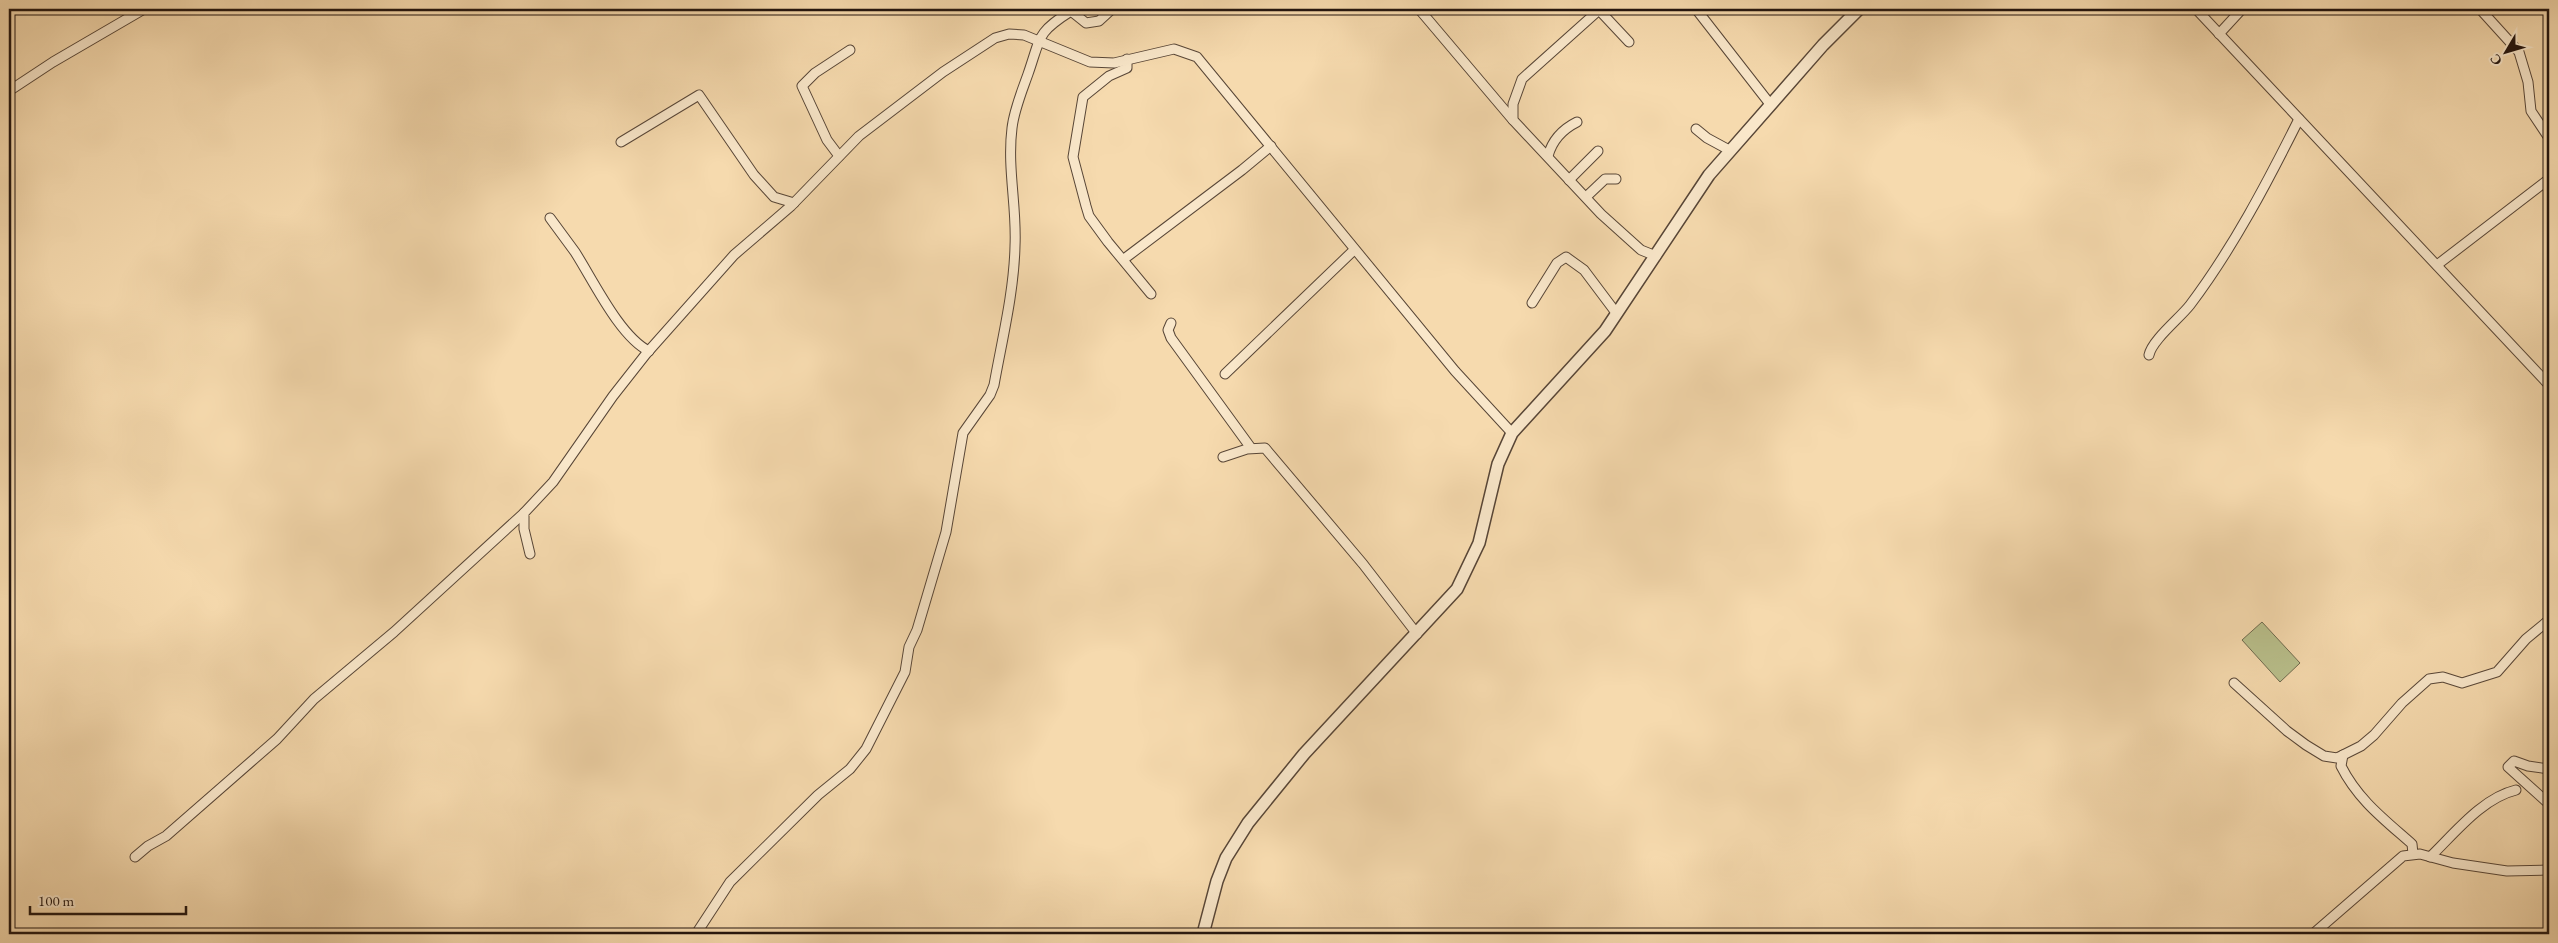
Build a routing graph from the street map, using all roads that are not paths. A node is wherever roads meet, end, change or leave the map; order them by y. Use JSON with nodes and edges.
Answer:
{"nodes":[{"id":1,"x":144,"y":9,"type":"edge"},
{"id":2,"x":1112,"y":9,"type":"edge"},
{"id":3,"x":1419,"y":9,"type":"edge"},
{"id":4,"x":1599,"y":9,"type":"edge"},
{"id":5,"x":1696,"y":9,"type":"edge"},
{"id":6,"x":1859,"y":9,"type":"edge"},
{"id":7,"x":2196,"y":9,"type":"edge"},
{"id":8,"x":2242,"y":9,"type":"edge"},
{"id":9,"x":2480,"y":9,"type":"edge"},
{"id":10,"x":2220,"y":34,"type":"junction"},
{"id":11,"x":1038,"y":41,"type":"junction"},
{"id":12,"x":1629,"y":42,"type":"dead end"},
{"id":13,"x":850,"y":50,"type":"dead end"},
{"id":14,"x":1127,"y":59,"type":"junction"},
{"id":15,"x":9,"y":91,"type":"edge"},
{"id":16,"x":1770,"y":104,"type":"junction"},
{"id":17,"x":2299,"y":119,"type":"junction"},
{"id":18,"x":1513,"y":120,"type":"junction"},
{"id":19,"x":1577,"y":122,"type":"dead end"},
{"id":20,"x":1696,"y":129,"type":"dead end"},
{"id":21,"x":2549,"y":138,"type":"edge"},
{"id":22,"x":621,"y":142,"type":"dead end"},
{"id":23,"x":1271,"y":146,"type":"junction"},
{"id":24,"x":1598,"y":151,"type":"dead end"},
{"id":25,"x":1731,"y":151,"type":"junction"},
{"id":26,"x":839,"y":156,"type":"junction"},
{"id":27,"x":1548,"y":156,"type":"junction"},
{"id":28,"x":1616,"y":179,"type":"dead end"},
{"id":29,"x":2549,"y":179,"type":"edge"},
{"id":30,"x":1569,"y":180,"type":"junction"},
{"id":31,"x":1586,"y":197,"type":"junction"},
{"id":32,"x":794,"y":203,"type":"junction"},
{"id":33,"x":550,"y":218,"type":"dead end"},
{"id":34,"x":1354,"y":250,"type":"junction"},
{"id":35,"x":1656,"y":256,"type":"junction"},
{"id":36,"x":1124,"y":259,"type":"junction"},
{"id":37,"x":2437,"y":265,"type":"junction"},
{"id":38,"x":1151,"y":294,"type":"dead end"},
{"id":39,"x":1532,"y":303,"type":"dead end"},
{"id":40,"x":1617,"y":314,"type":"junction"},
{"id":41,"x":1171,"y":323,"type":"dead end"},
{"id":42,"x":649,"y":351,"type":"junction"},
{"id":43,"x":2149,"y":355,"type":"dead end"},
{"id":44,"x":1225,"y":374,"type":"dead end"},
{"id":45,"x":2549,"y":385,"type":"edge"},
{"id":46,"x":1512,"y":433,"type":"junction"},
{"id":47,"x":1251,"y":448,"type":"junction"},
{"id":48,"x":1223,"y":457,"type":"dead end"},
{"id":49,"x":524,"y":513,"type":"junction"},
{"id":50,"x":530,"y":554,"type":"dead end"},
{"id":51,"x":2549,"y":620,"type":"edge"},
{"id":52,"x":1417,"y":634,"type":"junction"},
{"id":53,"x":2234,"y":684,"type":"dead end"},
{"id":54,"x":2343,"y":756,"type":"junction"},
{"id":55,"x":2549,"y":769,"type":"edge"},
{"id":56,"x":2516,"y":790,"type":"dead end"},
{"id":57,"x":2549,"y":804,"type":"edge"},
{"id":58,"x":2413,"y":854,"type":"junction"},
{"id":59,"x":135,"y":856,"type":"dead end"},
{"id":60,"x":2430,"y":857,"type":"junction"},
{"id":61,"x":2549,"y":870,"type":"edge"},
{"id":62,"x":696,"y":934,"type":"edge"},
{"id":63,"x":1203,"y":934,"type":"edge"},
{"id":64,"x":2313,"y":934,"type":"edge"}],
"edges":[{"from":1,"to":15,"type":"street"},
{"from":2,"to":11,"type":"street"},
{"from":3,"to":18,"type":"street"},
{"from":4,"to":12,"type":"street"},
{"from":4,"to":18,"type":"street"},
{"from":5,"to":16,"type":"street"},
{"from":6,"to":16,"type":"street"},
{"from":7,"to":10,"type":"street"},
{"from":8,"to":10,"type":"street"},
{"from":9,"to":21,"type":"street"},
{"from":10,"to":17,"type":"street"},
{"from":11,"to":14,"type":"street"},
{"from":11,"to":26,"type":"street"},
{"from":11,"to":62,"type":"street"},
{"from":13,"to":26,"type":"street"},
{"from":14,"to":23,"type":"street"},
{"from":14,"to":36,"type":"street"},
{"from":16,"to":25,"type":"street"},
{"from":17,"to":37,"type":"street"},
{"from":17,"to":43,"type":"street"},
{"from":18,"to":27,"type":"street"},
{"from":19,"to":27,"type":"street"},
{"from":20,"to":25,"type":"street"},
{"from":22,"to":32,"type":"street"},
{"from":23,"to":34,"type":"street"},
{"from":23,"to":36,"type":"street"},
{"from":24,"to":30,"type":"street"},
{"from":25,"to":35,"type":"street"},
{"from":26,"to":32,"type":"street"},
{"from":27,"to":30,"type":"street"},
{"from":28,"to":31,"type":"street"},
{"from":29,"to":37,"type":"street"},
{"from":30,"to":31,"type":"street"},
{"from":31,"to":35,"type":"street"},
{"from":32,"to":42,"type":"street"},
{"from":33,"to":42,"type":"street"},
{"from":34,"to":44,"type":"street"},
{"from":34,"to":46,"type":"street"},
{"from":35,"to":40,"type":"street"},
{"from":36,"to":38,"type":"street"},
{"from":37,"to":45,"type":"street"},
{"from":39,"to":40,"type":"street"},
{"from":40,"to":46,"type":"street"},
{"from":41,"to":47,"type":"street"},
{"from":42,"to":49,"type":"street"},
{"from":46,"to":52,"type":"street"},
{"from":47,"to":48,"type":"street"},
{"from":47,"to":52,"type":"street"},
{"from":49,"to":50,"type":"street"},
{"from":49,"to":59,"type":"street"},
{"from":51,"to":54,"type":"street"},
{"from":52,"to":63,"type":"street"},
{"from":53,"to":54,"type":"street"},
{"from":54,"to":58,"type":"street"},
{"from":55,"to":57,"type":"street"},
{"from":56,"to":60,"type":"street"},
{"from":58,"to":60,"type":"street"},
{"from":58,"to":64,"type":"street"},
{"from":60,"to":61,"type":"street"}]}
